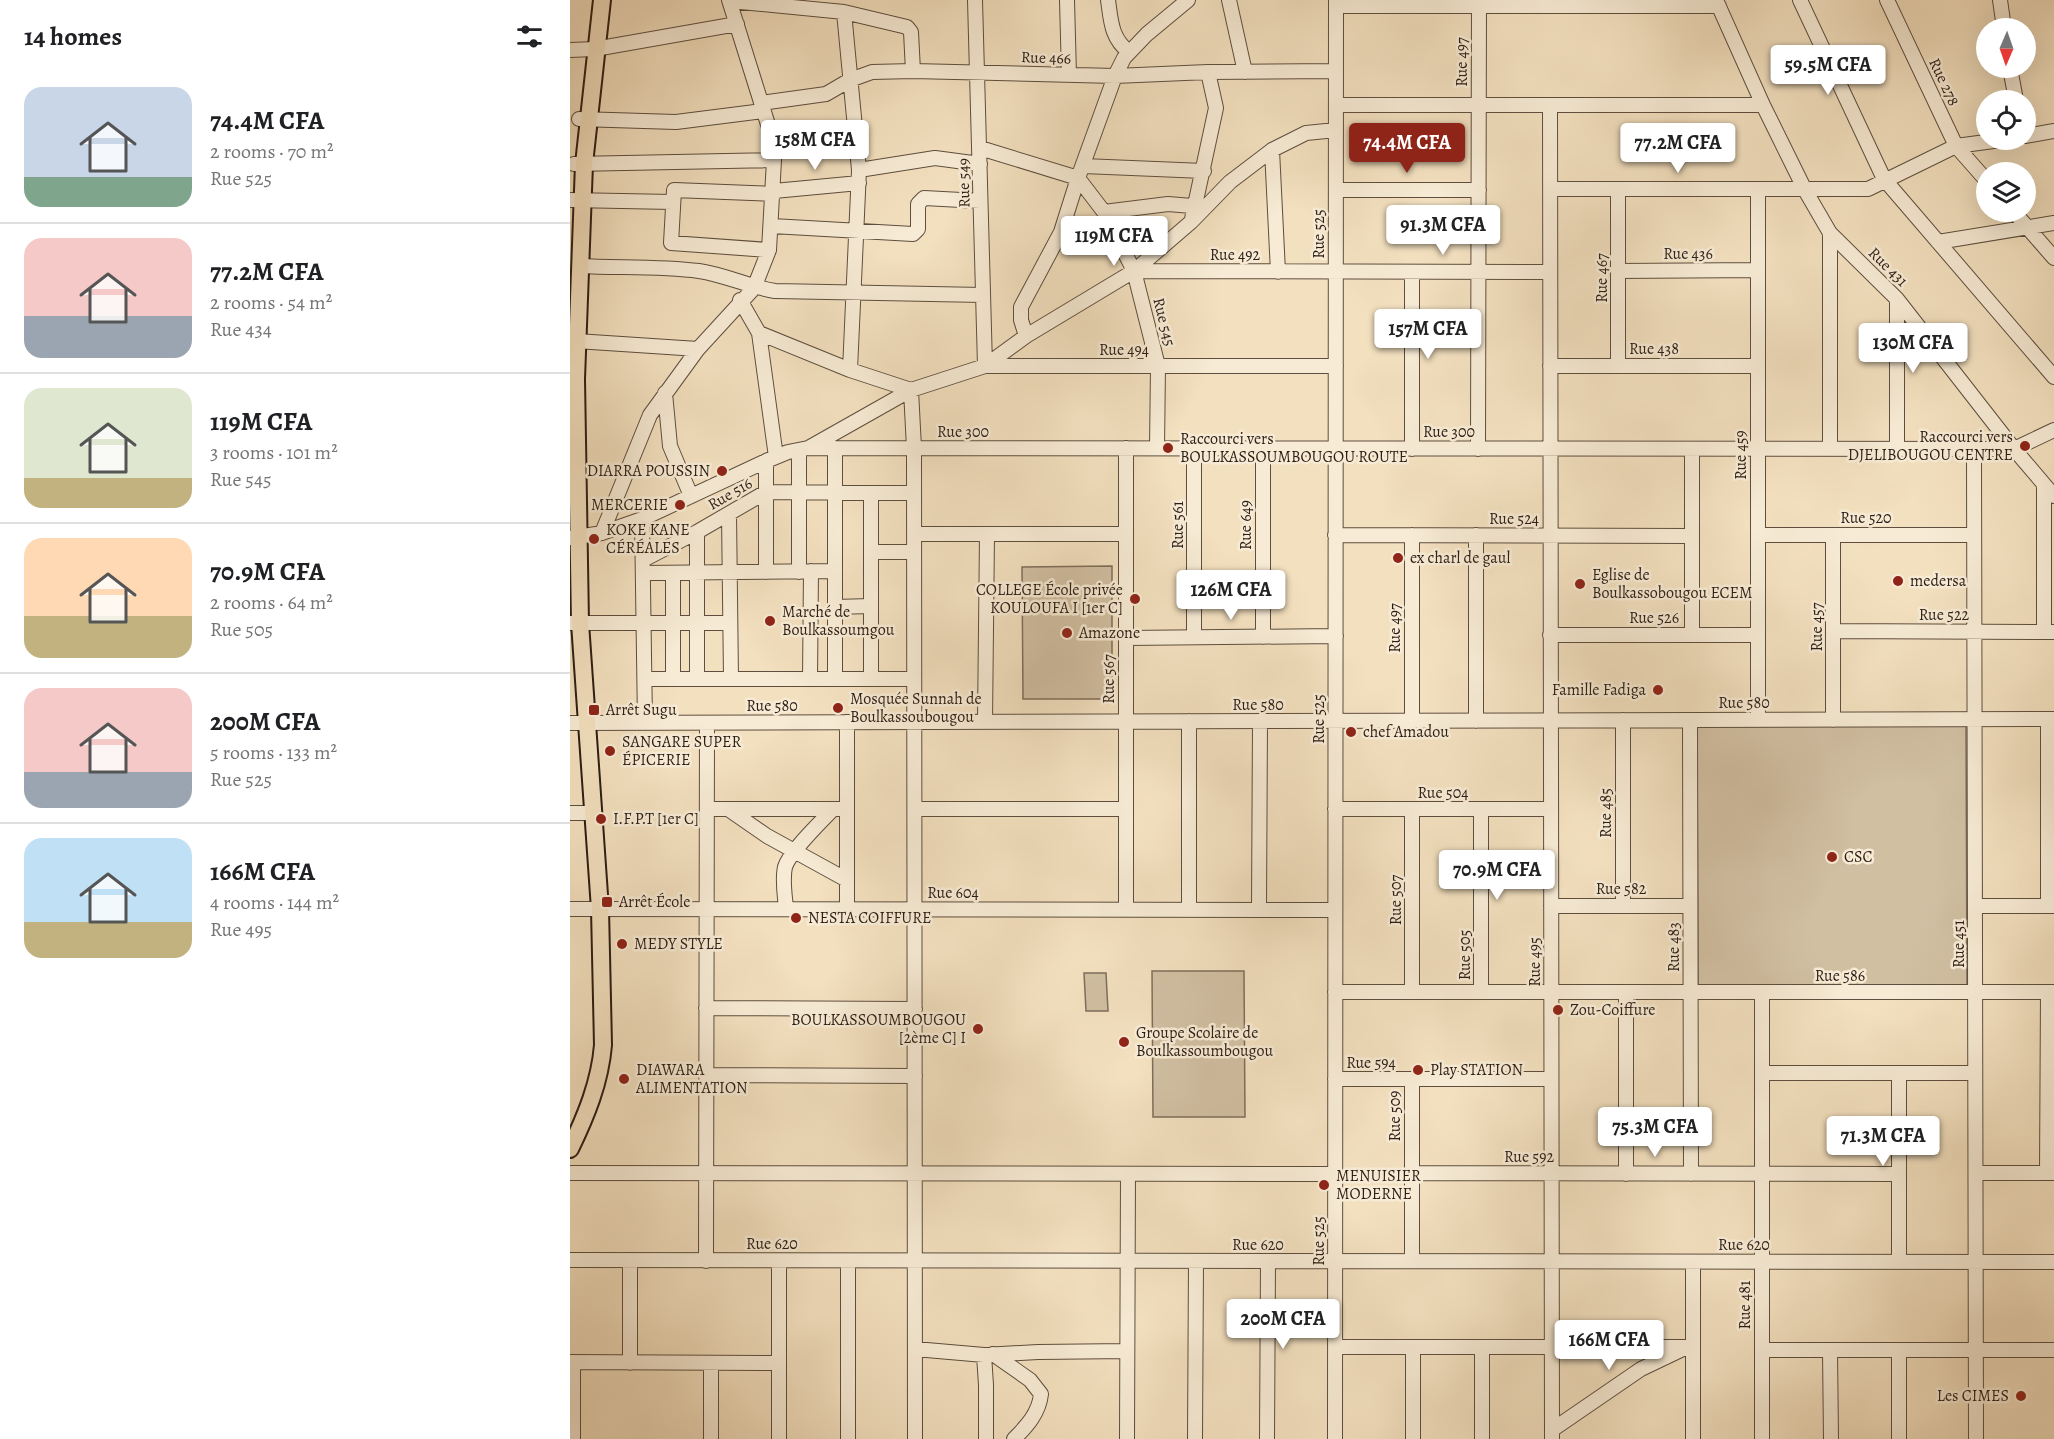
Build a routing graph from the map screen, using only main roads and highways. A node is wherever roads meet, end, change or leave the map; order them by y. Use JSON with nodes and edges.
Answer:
{"nodes":[{"id":1,"x":591,"y":0,"type":"edge"},
{"id":2,"x":602,"y":0,"type":"edge"},
{"id":3,"x":584,"y":50,"type":"edge"},
{"id":4,"x":577,"y":117,"type":"edge"},
{"id":5,"x":575,"y":200,"type":"edge"},
{"id":6,"x":575,"y":261,"type":"edge"},
{"id":7,"x":573,"y":379,"type":"edge"},
{"id":8,"x":573,"y":464,"type":"edge"},
{"id":9,"x":574,"y":538,"type":"edge"},
{"id":10,"x":570,"y":608,"type":"edge"},
{"id":11,"x":575,"y":629,"type":"edge"},
{"id":12,"x":578,"y":723,"type":"edge"},
{"id":13,"x":582,"y":813,"type":"edge"},
{"id":14,"x":596,"y":909,"type":"junction"},
{"id":15,"x":570,"y":1128,"type":"edge"},
{"id":16,"x":570,"y":1149,"type":"edge"}],
"edges":[{"from":1,"to":3,"type":"main road"},
{"from":2,"to":3,"type":"main road"},
{"from":3,"to":4,"type":"main road"},
{"from":4,"to":5,"type":"main road"},
{"from":5,"to":6,"type":"main road"},
{"from":6,"to":7,"type":"main road"},
{"from":7,"to":8,"type":"main road"},
{"from":8,"to":9,"type":"main road"},
{"from":9,"to":11,"type":"main road"},
{"from":10,"to":11,"type":"main road"},
{"from":11,"to":12,"type":"main road"},
{"from":12,"to":13,"type":"main road"},
{"from":13,"to":14,"type":"main road"},
{"from":14,"to":15,"type":"main road"},
{"from":14,"to":16,"type":"main road"}]}
